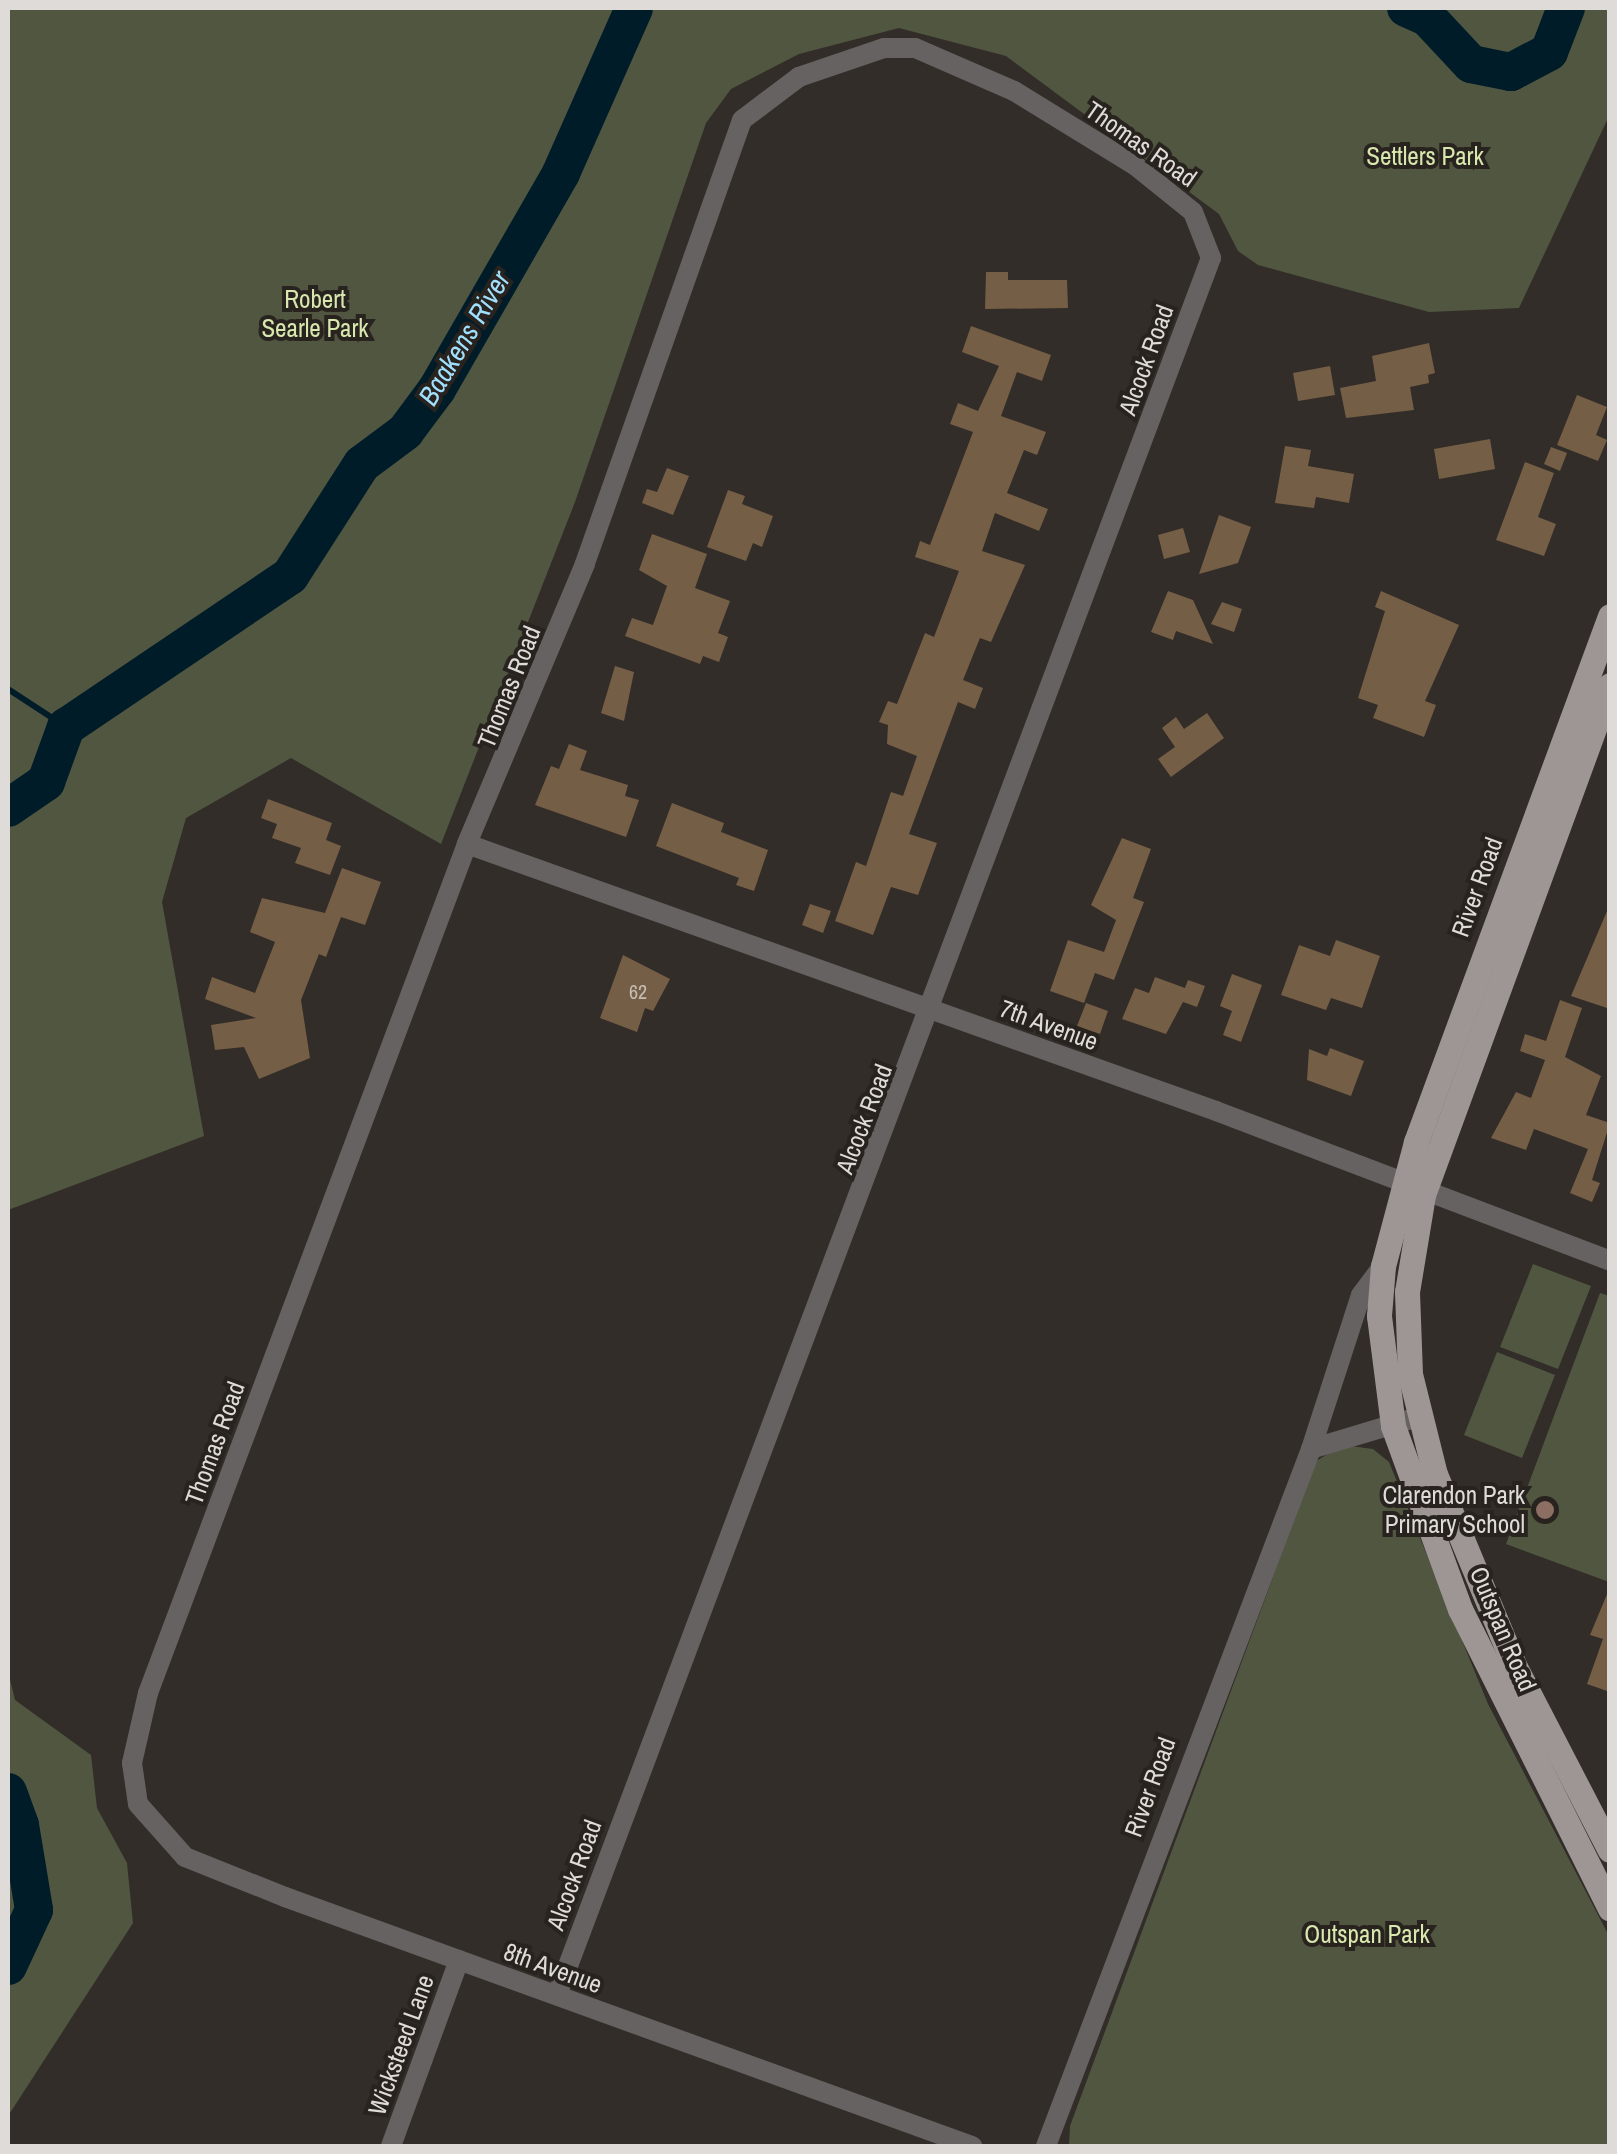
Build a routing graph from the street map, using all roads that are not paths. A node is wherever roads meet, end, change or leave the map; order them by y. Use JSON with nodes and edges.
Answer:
{"nodes":[{"id":1,"x":1211,"y":258,"type":"joint"},
{"id":2,"x":1610,"y":616,"type":"edge"},
{"id":3,"x":1610,"y":686,"type":"edge"},
{"id":4,"x":467,"y":844,"type":"junction"},
{"id":5,"x":1534,"y":852,"type":"junction"},
{"id":6,"x":932,"y":1008,"type":"junction"},
{"id":7,"x":1414,"y":1187,"type":"junction"},
{"id":8,"x":1610,"y":1262,"type":"edge"},
{"id":9,"x":1382,"y":1266,"type":"junction"},
{"id":10,"x":1418,"y":1417,"type":"junction"},
{"id":11,"x":1392,"y":1426,"type":"junction"},
{"id":12,"x":1311,"y":1449,"type":"junction"},
{"id":13,"x":138,"y":1804,"type":"joint"},
{"id":14,"x":1610,"y":1850,"type":"edge"},
{"id":15,"x":1610,"y":1909,"type":"edge"},
{"id":16,"x":459,"y":1960,"type":"junction"},
{"id":17,"x":556,"y":1995,"type":"junction"},
{"id":18,"x":1058,"y":2119,"type":"junction"},
{"id":19,"x":391,"y":2146,"type":"edge"},
{"id":20,"x":972,"y":2146,"type":"edge"},
{"id":21,"x":1046,"y":2146,"type":"edge"},
{"id":22,"x":1059,"y":2146,"type":"edge"}],
"edges":[{"from":1,"to":4,"type":"street","name":"Thomas Road"},
{"from":1,"to":6,"type":"street","name":"Alcock Road"},
{"from":2,"to":5,"type":"main road","name":"River Road"},
{"from":3,"to":5,"type":"main road","name":"River Road"},
{"from":4,"to":6,"type":"street","name":"7th Avenue"},
{"from":4,"to":13,"type":"street","name":"Thomas Road"},
{"from":5,"to":7,"type":"main road","name":"River Road"},
{"from":6,"to":7,"type":"street","name":"7th Avenue"},
{"from":6,"to":17,"type":"street","name":"Alcock Road"},
{"from":7,"to":8,"type":"street","name":"7th Avenue"},
{"from":7,"to":9,"type":"main road","name":"Outspan Road"},
{"from":7,"to":10,"type":"main road","name":"Outspan Road"},
{"from":9,"to":11,"type":"main road","name":"Outspan Road"},
{"from":9,"to":12,"type":"street","name":"River Road"},
{"from":10,"to":11,"type":"street"},
{"from":10,"to":14,"type":"main road","name":"Outspan Road"},
{"from":11,"to":12,"type":"street"},
{"from":11,"to":15,"type":"main road","name":"Outspan Road"},
{"from":12,"to":18,"type":"street","name":"River Road"},
{"from":13,"to":16,"type":"street","name":"8th Avenue"},
{"from":16,"to":17,"type":"street","name":"8th Avenue"},
{"from":16,"to":19,"type":"street","name":"Wicksteed Lane"},
{"from":17,"to":20,"type":"street","name":"8th Avenue"},
{"from":18,"to":21,"type":"street","name":"River Road"},
{"from":18,"to":22,"type":"street"}]}
